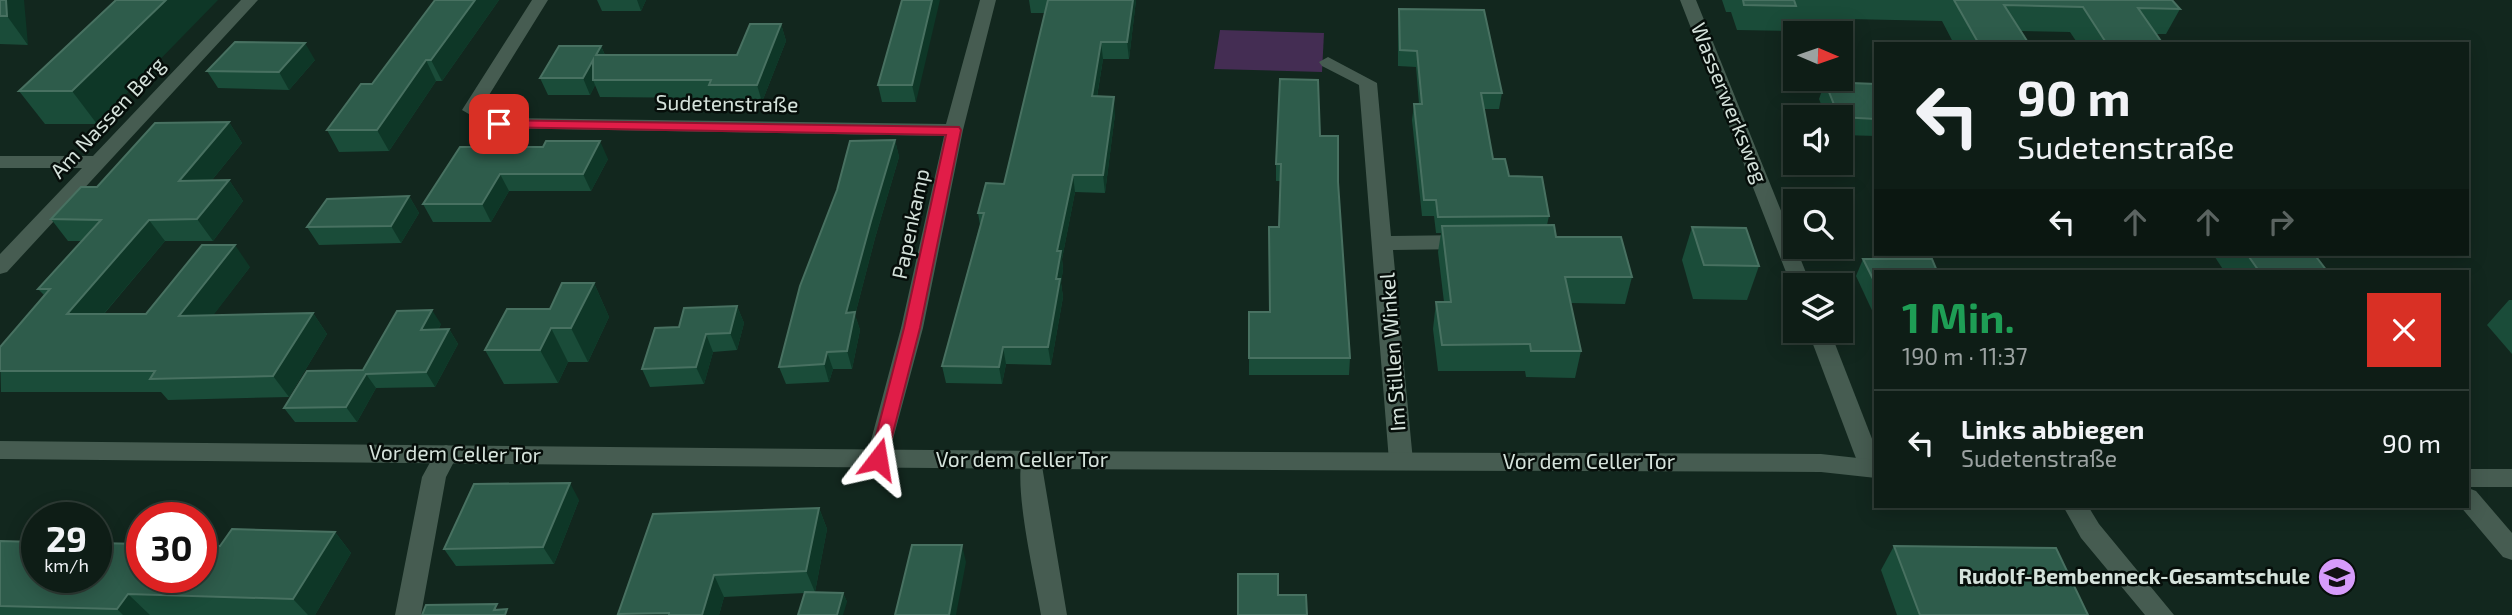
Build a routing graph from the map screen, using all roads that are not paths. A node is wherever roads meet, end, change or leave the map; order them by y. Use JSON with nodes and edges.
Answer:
{"nodes":[{"id":1,"x":250,"y":0,"type":"edge"},
{"id":2,"x":540,"y":0,"type":"edge"},
{"id":3,"x":988,"y":0,"type":"edge"},
{"id":4,"x":1688,"y":0,"type":"edge"},
{"id":5,"x":1328,"y":62,"type":"dead end"},
{"id":6,"x":954,"y":130,"type":"junction"},
{"id":7,"x":0,"y":162,"type":"edge"},
{"id":8,"x":98,"y":162,"type":"junction"},
{"id":9,"x":1480,"y":242,"type":"edge"},
{"id":10,"x":1384,"y":243,"type":"junction"},
{"id":11,"x":0,"y":267,"type":"edge"},
{"id":12,"x":1796,"y":273,"type":"edge"},
{"id":13,"x":1824,"y":343,"type":"edge"},
{"id":14,"x":0,"y":450,"type":"edge"},
{"id":15,"x":446,"y":454,"type":"junction"},
{"id":16,"x":878,"y":459,"type":"junction"},
{"id":17,"x":1032,"y":460,"type":"junction"},
{"id":18,"x":1401,"y":461,"type":"junction"},
{"id":19,"x":1874,"y":469,"type":"edge"},
{"id":20,"x":2469,"y":478,"type":"edge"},
{"id":21,"x":2512,"y":478,"type":"edge"},
{"id":22,"x":2469,"y":499,"type":"edge"},
{"id":23,"x":2076,"y":508,"type":"edge"},
{"id":24,"x":2512,"y":550,"type":"edge"},
{"id":25,"x":408,"y":615,"type":"edge"},
{"id":26,"x":1054,"y":615,"type":"edge"},
{"id":27,"x":2161,"y":615,"type":"edge"}],
"edges":[{"from":1,"to":8,"type":"street","name":"Am Nassen Berg"},
{"from":2,"to":6,"type":"street","name":"Sudetenstraße"},
{"from":3,"to":6,"type":"street","name":"Papenkamp"},
{"from":4,"to":12,"type":"street","name":"Wasserwerksweg"},
{"from":5,"to":10,"type":"street","name":"Im Stillen Winkel"},
{"from":6,"to":16,"type":"street","name":"Papenkamp"},
{"from":7,"to":8,"type":"street"},
{"from":8,"to":11,"type":"street","name":"Am Nassen Berg"},
{"from":9,"to":10,"type":"street","name":"Im Stillen Winkel"},
{"from":10,"to":18,"type":"street","name":"Im Stillen Winkel"},
{"from":13,"to":19,"type":"street"},
{"from":14,"to":15,"type":"street","name":"Vor dem Celler Tor"},
{"from":15,"to":16,"type":"street","name":"Vor dem Celler Tor"},
{"from":15,"to":25,"type":"street"},
{"from":16,"to":17,"type":"street","name":"Vor dem Celler Tor"},
{"from":17,"to":18,"type":"street","name":"Vor dem Celler Tor"},
{"from":17,"to":26,"type":"street"},
{"from":18,"to":19,"type":"street","name":"Vor dem Celler Tor"},
{"from":20,"to":21,"type":"street"},
{"from":22,"to":24,"type":"street"},
{"from":23,"to":27,"type":"street"}]}
